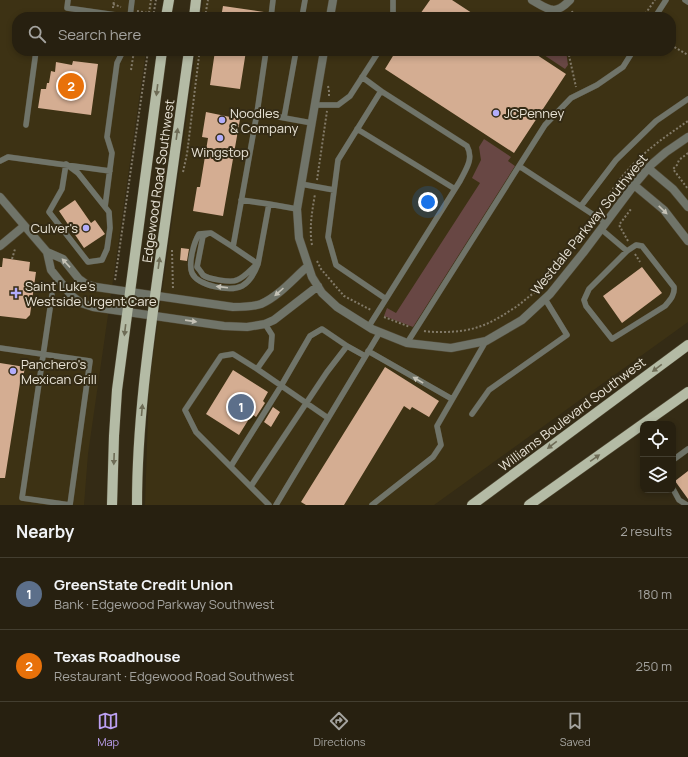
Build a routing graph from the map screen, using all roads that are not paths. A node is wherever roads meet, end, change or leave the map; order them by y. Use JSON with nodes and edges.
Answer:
{"nodes":[{"id":1,"x":68,"y":0,"type":"edge"},
{"id":2,"x":132,"y":0,"type":"edge"},
{"id":3,"x":169,"y":0,"type":"edge"},
{"id":4,"x":196,"y":0,"type":"edge"},
{"id":5,"x":273,"y":0,"type":"edge"},
{"id":6,"x":305,"y":0,"type":"edge"},
{"id":7,"x":333,"y":0,"type":"edge"},
{"id":8,"x":393,"y":0,"type":"edge"},
{"id":9,"x":532,"y":0,"type":"edge"},
{"id":10,"x":570,"y":0,"type":"edge"},
{"id":11,"x":666,"y":0,"type":"edge"},
{"id":12,"x":685,"y":0,"type":"edge"},
{"id":13,"x":688,"y":2,"type":"edge"},
{"id":14,"x":95,"y":12,"type":"edge"},
{"id":15,"x":131,"y":12,"type":"edge"},
{"id":16,"x":167,"y":12,"type":"edge"},
{"id":17,"x":195,"y":12,"type":"edge"},
{"id":18,"x":272,"y":12,"type":"edge"},
{"id":19,"x":303,"y":12,"type":"edge"},
{"id":20,"x":331,"y":12,"type":"edge"},
{"id":21,"x":393,"y":12,"type":"edge"},
{"id":22,"x":658,"y":12,"type":"edge"},
{"id":23,"x":35,"y":56,"type":"edge"},
{"id":24,"x":120,"y":56,"type":"edge"},
{"id":25,"x":161,"y":56,"type":"edge"},
{"id":26,"x":188,"y":56,"type":"edge"},
{"id":27,"x":265,"y":56,"type":"edge"},
{"id":28,"x":295,"y":56,"type":"edge"},
{"id":29,"x":323,"y":56,"type":"edge"},
{"id":30,"x":376,"y":56,"type":"edge"},
{"id":31,"x":630,"y":56,"type":"edge"},
{"id":32,"x":362,"y":77,"type":"junction"},
{"id":33,"x":382,"y":91,"type":"junction"},
{"id":34,"x":688,"y":99,"type":"edge"},
{"id":35,"x":315,"y":105,"type":"junction"},
{"id":36,"x":257,"y":112,"type":"junction"},
{"id":37,"x":284,"y":118,"type":"junction"},
{"id":38,"x":312,"y":122,"type":"junction"},
{"id":39,"x":26,"y":126,"type":"dead end"},
{"id":40,"x":357,"y":129,"type":"junction"},
{"id":41,"x":688,"y":137,"type":"edge"},
{"id":42,"x":0,"y":161,"type":"edge"},
{"id":43,"x":66,"y":164,"type":"junction"},
{"id":44,"x":519,"y":166,"type":"junction"},
{"id":45,"x":648,"y":168,"type":"junction"},
{"id":46,"x":110,"y":171,"type":"junction"},
{"id":47,"x":301,"y":184,"type":"junction"},
{"id":48,"x":634,"y":185,"type":"junction"},
{"id":49,"x":455,"y":189,"type":"junction"},
{"id":50,"x":334,"y":190,"type":"junction"},
{"id":51,"x":1,"y":200,"type":"edge"},
{"id":52,"x":241,"y":200,"type":"junction"},
{"id":53,"x":270,"y":204,"type":"junction"},
{"id":54,"x":581,"y":206,"type":"junction"},
{"id":55,"x":105,"y":207,"type":"junction"},
{"id":56,"x":688,"y":207,"type":"edge"},
{"id":57,"x":297,"y":209,"type":"junction"},
{"id":58,"x":24,"y":226,"type":"junction"},
{"id":59,"x":603,"y":226,"type":"junction"},
{"id":60,"x":688,"y":241,"type":"edge"},
{"id":61,"x":0,"y":246,"type":"edge"},
{"id":62,"x":233,"y":247,"type":"junction"},
{"id":63,"x":630,"y":249,"type":"junction"},
{"id":64,"x":47,"y":252,"type":"junction"},
{"id":65,"x":258,"y":264,"type":"junction"},
{"id":66,"x":308,"y":266,"type":"junction"},
{"id":67,"x":318,"y":286,"type":"junction"},
{"id":68,"x":130,"y":292,"type":"junction"},
{"id":69,"x":52,"y":295,"type":"dead end"},
{"id":70,"x":155,"y":295,"type":"junction"},
{"id":71,"x":386,"y":299,"type":"junction"},
{"id":72,"x":545,"y":299,"type":"junction"},
{"id":73,"x":128,"y":311,"type":"junction"},
{"id":74,"x":152,"y":315,"type":"junction"},
{"id":75,"x":265,"y":324,"type":"junction"},
{"id":76,"x":369,"y":326,"type":"junction"},
{"id":77,"x":380,"y":332,"type":"junction"},
{"id":78,"x":486,"y":341,"type":"junction"},
{"id":79,"x":407,"y":344,"type":"junction"},
{"id":80,"x":688,"y":345,"type":"edge"},
{"id":81,"x":347,"y":346,"type":"junction"},
{"id":82,"x":0,"y":348,"type":"edge"},
{"id":83,"x":366,"y":353,"type":"junction"},
{"id":84,"x":42,"y":354,"type":"junction"},
{"id":85,"x":257,"y":369,"type":"junction"},
{"id":86,"x":281,"y":386,"type":"junction"},
{"id":87,"x":688,"y":392,"type":"edge"},
{"id":88,"x":452,"y":399,"type":"junction"},
{"id":89,"x":306,"y":404,"type":"junction"},
{"id":90,"x":472,"y":414,"type":"dead end"},
{"id":91,"x":328,"y":418,"type":"junction"},
{"id":92,"x":647,"y":421,"type":"edge"},
{"id":93,"x":640,"y":426,"type":"edge"},
{"id":94,"x":688,"y":449,"type":"edge"},
{"id":95,"x":676,"y":458,"type":"edge"},
{"id":96,"x":231,"y":466,"type":"junction"},
{"id":97,"x":251,"y":486,"type":"junction"},
{"id":98,"x":675,"y":493,"type":"edge"},
{"id":99,"x":112,"y":505,"type":"edge"},
{"id":100,"x":137,"y":505,"type":"edge"},
{"id":101,"x":270,"y":505,"type":"edge"},
{"id":102,"x":276,"y":505,"type":"edge"},
{"id":103,"x":372,"y":505,"type":"edge"},
{"id":104,"x":472,"y":505,"type":"edge"},
{"id":105,"x":529,"y":505,"type":"edge"},
{"id":106,"x":687,"y":505,"type":"edge"}],
"edges":[{"from":1,"to":14,"type":"lane"},
{"from":2,"to":15,"type":"lane"},
{"from":3,"to":16,"type":"main road"},
{"from":4,"to":17,"type":"main road"},
{"from":5,"to":18,"type":"lane"},
{"from":6,"to":19,"type":"lane"},
{"from":7,"to":20,"type":"street"},
{"from":8,"to":21,"type":"lane"},
{"from":9,"to":10,"type":"street"},
{"from":11,"to":22,"type":"lane"},
{"from":12,"to":13,"type":"lane"},
{"from":23,"to":39,"type":"lane"},
{"from":24,"to":46,"type":"lane"},
{"from":25,"to":68,"type":"main road","name":"Edgewood Road Southwest","one_way":true},
{"from":70,"to":26,"type":"main road","name":"Edgewood Road Southwest","one_way":true},
{"from":27,"to":36,"type":"lane"},
{"from":28,"to":37,"type":"lane"},
{"from":29,"to":35,"type":"street","name":"Westdale Parkway Southwest"},
{"from":30,"to":32,"type":"lane"},
{"from":31,"to":44,"type":"lane"},
{"from":32,"to":33,"type":"lane"},
{"from":32,"to":35,"type":"lane"},
{"from":33,"to":40,"type":"lane"},
{"from":33,"to":49,"type":"lane"},
{"from":34,"to":54,"type":"lane"},
{"from":35,"to":38,"type":"street","name":"Westdale Parkway Southwest"},
{"from":36,"to":37,"type":"lane"},
{"from":36,"to":52,"type":"lane"},
{"from":37,"to":38,"type":"lane"},
{"from":38,"to":47,"type":"street","name":"Westdale Parkway Southwest"},
{"from":40,"to":49,"type":"lane"},
{"from":40,"to":50,"type":"lane"},
{"from":41,"to":45,"type":"street","name":"Westdale Parkway Southwest"},
{"from":42,"to":43,"type":"lane"},
{"from":43,"to":46,"type":"lane"},
{"from":43,"to":55,"type":"lane"},
{"from":43,"to":55,"type":"lane"},
{"from":44,"to":54,"type":"lane"},
{"from":44,"to":79,"type":"lane"},
{"from":45,"to":48,"type":"street","name":"Westdale Parkway Southwest"},
{"from":45,"to":56,"type":"street"},
{"from":46,"to":55,"type":"lane"},
{"from":47,"to":50,"type":"lane"},
{"from":47,"to":57,"type":"street","name":"Westdale Parkway Southwest"},
{"from":48,"to":59,"type":"street","name":"Westdale Parkway Southwest"},
{"from":48,"to":60,"type":"street","one_way":true},
{"from":49,"to":71,"type":"lane"},
{"from":50,"to":71,"type":"lane"},
{"from":51,"to":58,"type":"street"},
{"from":52,"to":53,"type":"lane"},
{"from":52,"to":62,"type":"lane"},
{"from":53,"to":57,"type":"lane"},
{"from":53,"to":65,"type":"lane"},
{"from":54,"to":59,"type":"lane"},
{"from":57,"to":66,"type":"street","name":"Westdale Parkway Southwest"},
{"from":58,"to":61,"type":"street"},
{"from":58,"to":64,"type":"street"},
{"from":59,"to":63,"type":"lane"},
{"from":59,"to":72,"type":"street","name":"Westdale Parkway Southwest"},
{"from":62,"to":65,"type":"lane"},
{"from":65,"to":62,"type":"lane","one_way":true},
{"from":63,"to":63,"type":"lane"},
{"from":68,"to":64,"type":"street","one_way":true},
{"from":64,"to":73,"type":"street"},
{"from":66,"to":67,"type":"street","name":"Westdale Parkway Southwest"},
{"from":66,"to":70,"type":"street","one_way":true},
{"from":67,"to":75,"type":"street"},
{"from":67,"to":76,"type":"street","name":"Westdale Parkway Southwest"},
{"from":68,"to":70,"type":"street"},
{"from":68,"to":73,"type":"main road","name":"Edgewood Road Southwest"},
{"from":69,"to":84,"type":"lane"},
{"from":70,"to":74,"type":"main road","name":"Edgewood Road Southwest"},
{"from":71,"to":76,"type":"lane"},
{"from":72,"to":78,"type":"street","name":"Westdale Parkway Southwest"},
{"from":72,"to":90,"type":"lane"},
{"from":73,"to":74,"type":"street"},
{"from":73,"to":99,"type":"main road","name":"Edgewood Road Southwest","one_way":true},
{"from":74,"to":75,"type":"street","one_way":true},
{"from":100,"to":74,"type":"main road","name":"Edgewood Road Southwest","one_way":true},
{"from":75,"to":85,"type":"lane"},
{"from":76,"to":77,"type":"street","name":"Westdale Parkway Southwest"},
{"from":77,"to":79,"type":"street","name":"Westdale Parkway Southwest"},
{"from":77,"to":83,"type":"lane"},
{"from":78,"to":79,"type":"street","name":"Westdale Parkway Southwest"},
{"from":78,"to":88,"type":"lane"},
{"from":80,"to":104,"type":"main road","name":"Williams Boulevard Southwest","one_way":true},
{"from":81,"to":83,"type":"lane"},
{"from":81,"to":86,"type":"lane"},
{"from":81,"to":89,"type":"lane"},
{"from":82,"to":84,"type":"lane"},
{"from":88,"to":83,"type":"lane","one_way":true},
{"from":83,"to":91,"type":"lane"},
{"from":84,"to":84,"type":"lane"},
{"from":85,"to":86,"type":"lane"},
{"from":85,"to":96,"type":"lane"},
{"from":86,"to":89,"type":"lane"},
{"from":86,"to":96,"type":"lane"},
{"from":87,"to":92,"type":"main road"},
{"from":88,"to":103,"type":"lane"},
{"from":89,"to":91,"type":"lane"},
{"from":89,"to":97,"type":"lane"},
{"from":91,"to":102,"type":"lane"},
{"from":105,"to":93,"type":"main road","one_way":true},
{"from":94,"to":95,"type":"lane"},
{"from":96,"to":97,"type":"lane"},
{"from":97,"to":101,"type":"lane"},
{"from":98,"to":106,"type":"lane"}]}
